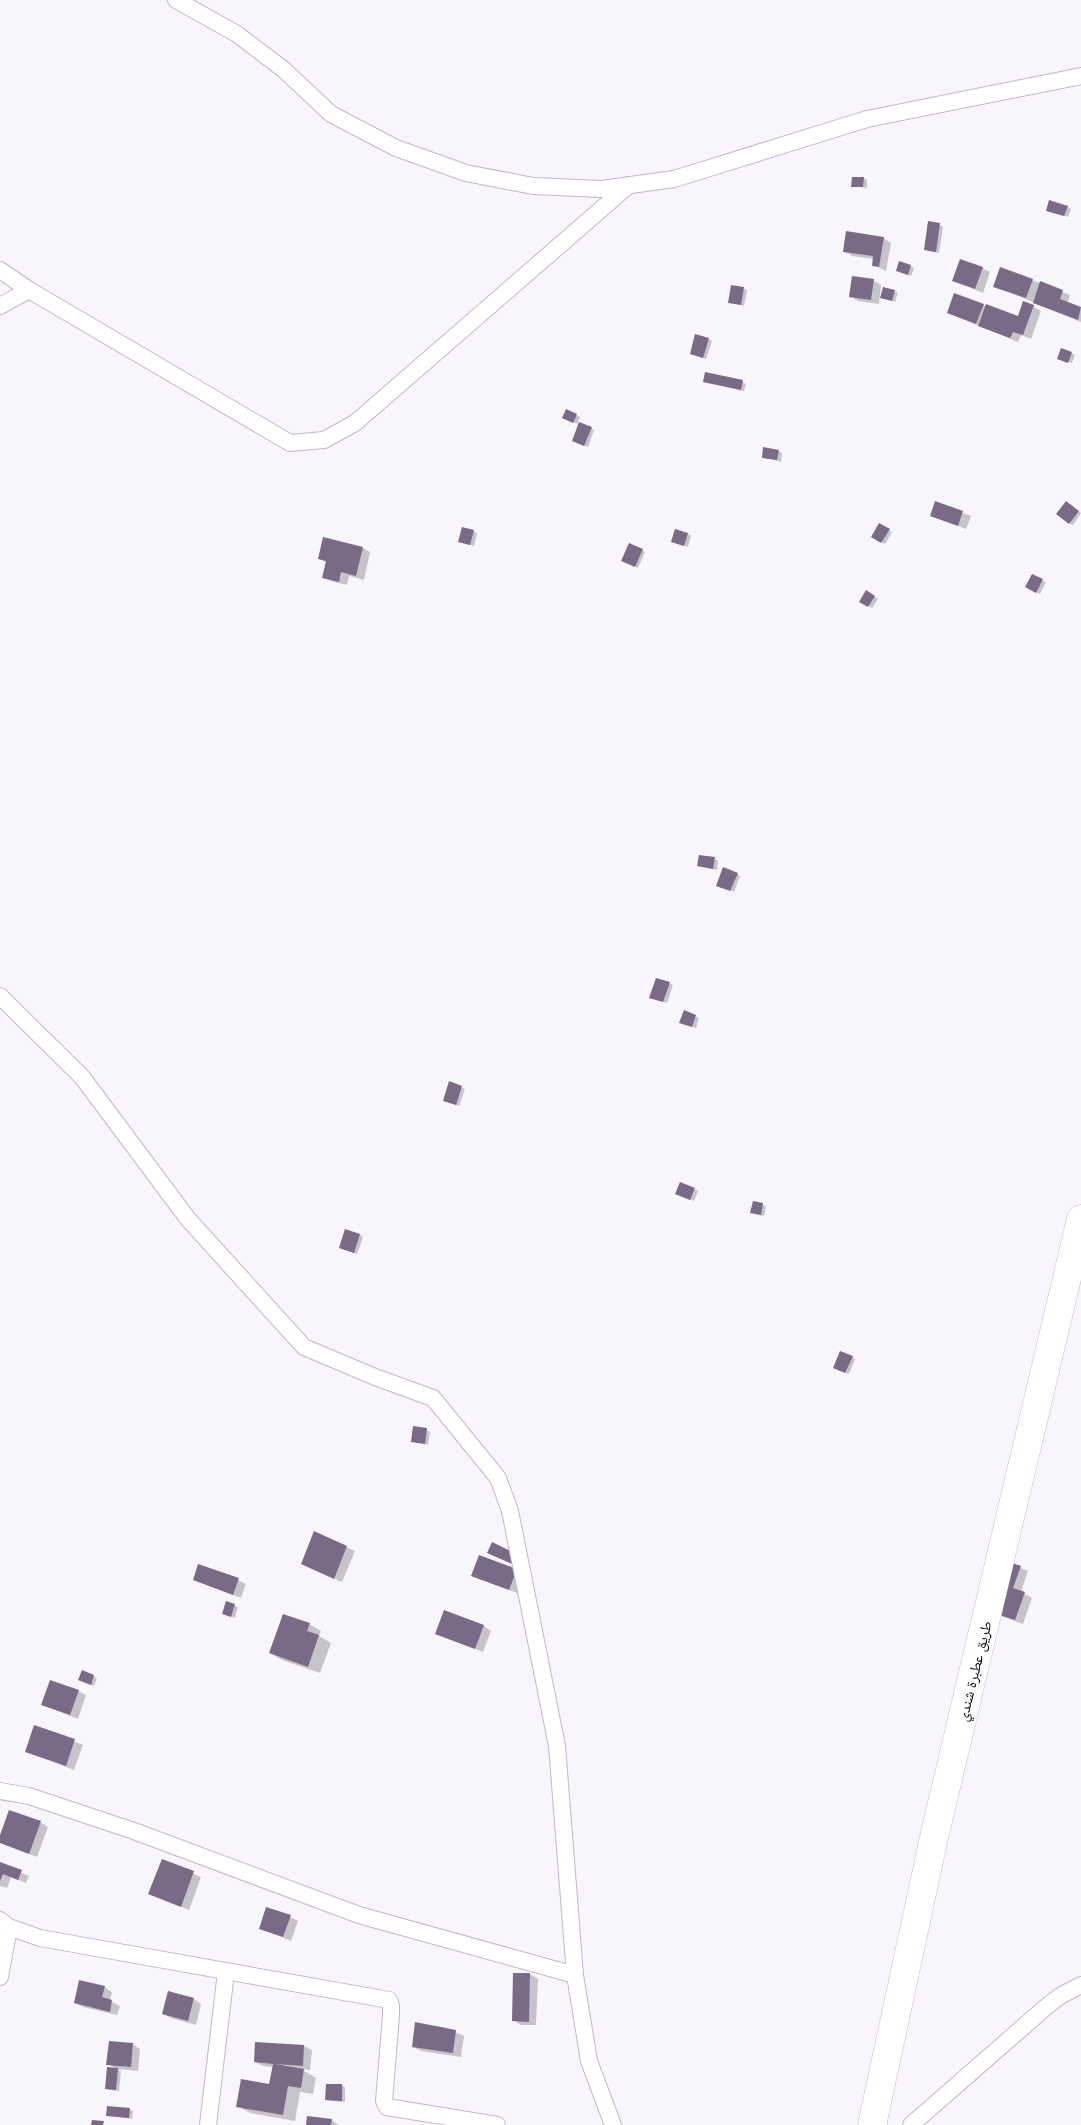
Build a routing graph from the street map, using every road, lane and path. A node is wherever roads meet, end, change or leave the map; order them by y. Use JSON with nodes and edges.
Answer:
{"nodes":[{"id":1,"x":176,"y":0,"type":"edge"},
{"id":2,"x":1081,"y":76,"type":"edge"},
{"id":3,"x":629,"y":186,"type":"junction"},
{"id":4,"x":0,"y":270,"type":"edge"},
{"id":5,"x":29,"y":290,"type":"junction"},
{"id":6,"x":0,"y":306,"type":"edge"},
{"id":7,"x":0,"y":996,"type":"edge"},
{"id":8,"x":1081,"y":1219,"type":"edge"},
{"id":9,"x":0,"y":1791,"type":"edge"},
{"id":10,"x":4,"y":1924,"type":"edge"},
{"id":11,"x":226,"y":1972,"type":"junction"},
{"id":12,"x":575,"y":1975,"type":"junction"},
{"id":13,"x":0,"y":1977,"type":"edge"},
{"id":14,"x":1081,"y":1985,"type":"edge"},
{"id":15,"x":208,"y":2125,"type":"edge"},
{"id":16,"x":497,"y":2125,"type":"edge"},
{"id":17,"x":612,"y":2125,"type":"edge"},
{"id":18,"x":872,"y":2125,"type":"edge"},
{"id":19,"x":911,"y":2125,"type":"edge"}],
"edges":[{"from":1,"to":3,"type":"street"},
{"from":2,"to":3,"type":"street"},
{"from":3,"to":5,"type":"street"},
{"from":4,"to":5,"type":"street"},
{"from":5,"to":6,"type":"street"},
{"from":7,"to":12,"type":"street"},
{"from":8,"to":18,"type":"highway","name":"طريق عطبرة شندي"},
{"from":9,"to":12,"type":"street"},
{"from":10,"to":11,"type":"street"},
{"from":10,"to":13,"type":"street"},
{"from":11,"to":15,"type":"street"},
{"from":11,"to":16,"type":"street"},
{"from":12,"to":17,"type":"street"},
{"from":14,"to":19,"type":"street"}]}
